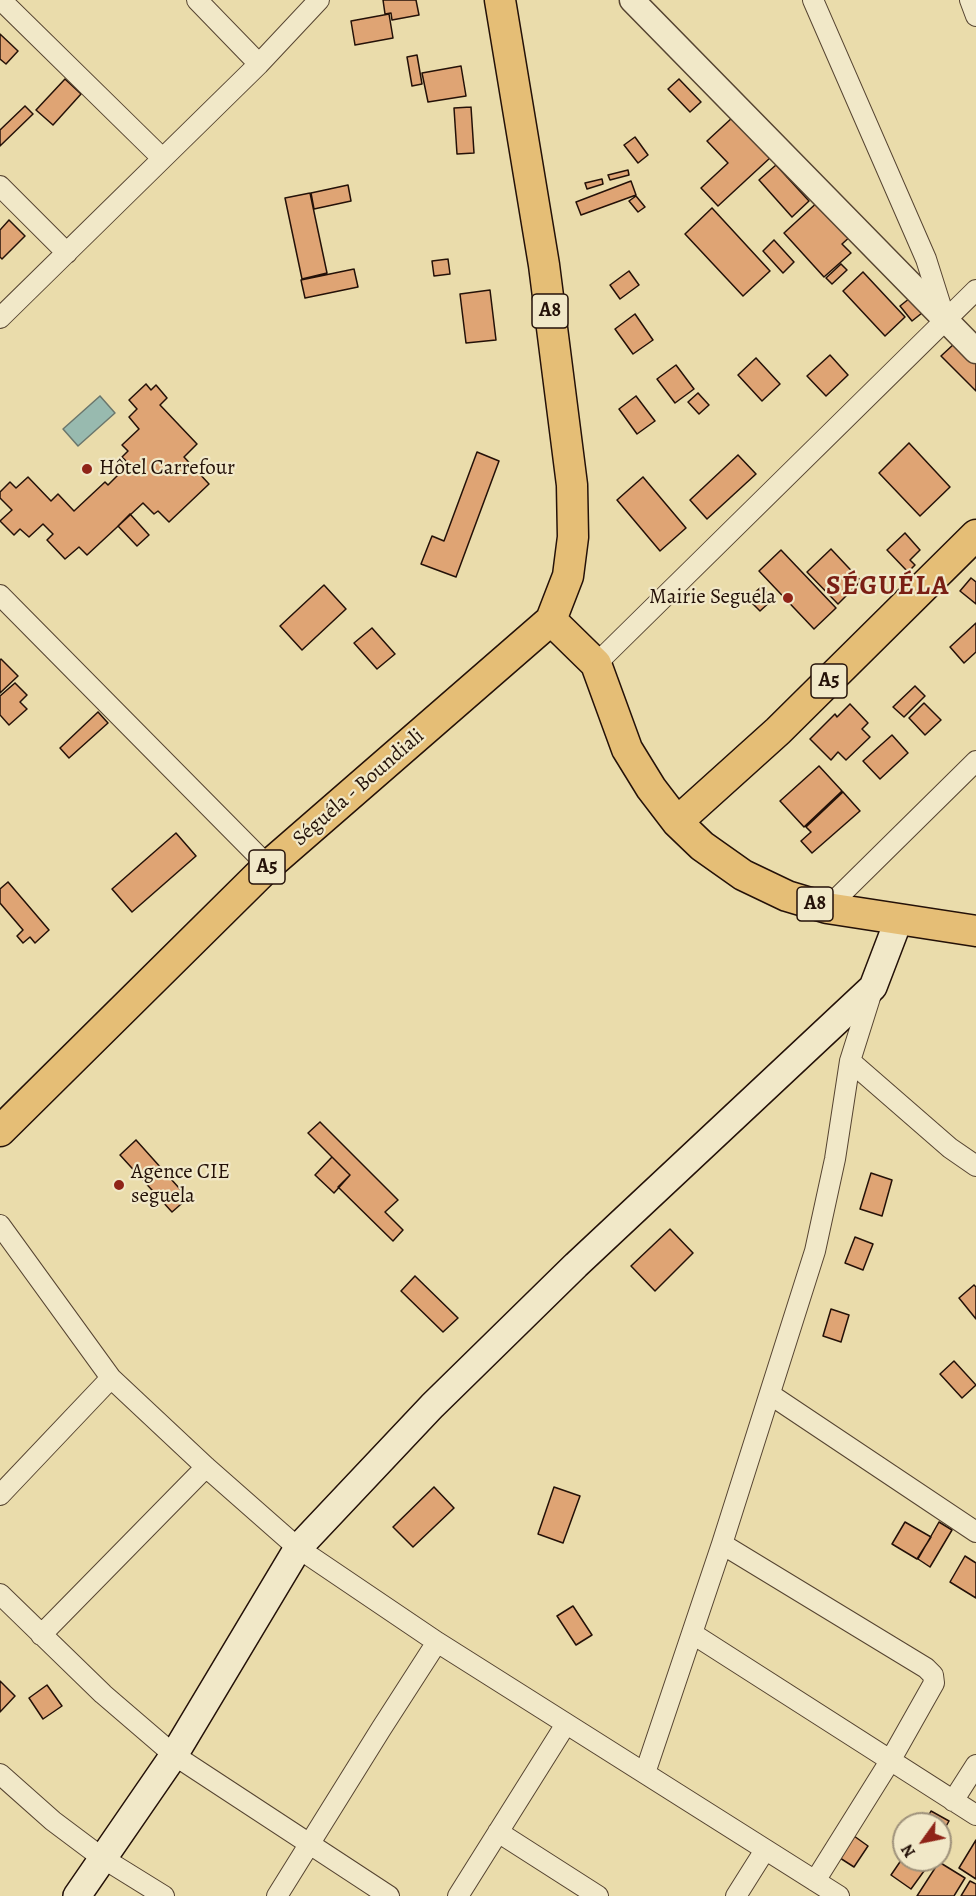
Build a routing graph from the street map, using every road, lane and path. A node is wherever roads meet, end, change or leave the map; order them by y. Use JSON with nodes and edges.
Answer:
{"nodes":[{"id":1,"x":1,"y":0,"type":"edge"},
{"id":2,"x":196,"y":0,"type":"edge"},
{"id":3,"x":319,"y":0,"type":"edge"},
{"id":4,"x":500,"y":0,"type":"edge"},
{"id":5,"x":632,"y":0,"type":"edge"},
{"id":6,"x":813,"y":0,"type":"edge"},
{"id":7,"x":970,"y":0,"type":"edge"},
{"id":8,"x":976,"y":16,"type":"edge"},
{"id":9,"x":259,"y":64,"type":"junction"},
{"id":10,"x":162,"y":158,"type":"junction"},
{"id":11,"x":0,"y":186,"type":"edge"},
{"id":12,"x":67,"y":253,"type":"junction"},
{"id":13,"x":976,"y":290,"type":"edge"},
{"id":14,"x":0,"y":318,"type":"edge"},
{"id":15,"x":945,"y":320,"type":"junction"},
{"id":16,"x":976,"y":351,"type":"edge"},
{"id":17,"x":976,"y":535,"type":"edge"},
{"id":18,"x":0,"y":596,"type":"edge"},
{"id":19,"x":551,"y":620,"type":"junction"},
{"id":20,"x":596,"y":664,"type":"junction"},
{"id":21,"x":976,"y":761,"type":"edge"},
{"id":22,"x":677,"y":822,"type":"junction"},
{"id":23,"x":268,"y":866,"type":"junction"},
{"id":24,"x":827,"y":908,"type":"junction"},
{"id":25,"x":899,"y":919,"type":"junction"},
{"id":26,"x":976,"y":931,"type":"edge"},
{"id":27,"x":873,"y":987,"type":"junction"},
{"id":28,"x":850,"y":1061,"type":"junction"},
{"id":29,"x":0,"y":1131,"type":"edge"},
{"id":30,"x":976,"y":1166,"type":"edge"},
{"id":31,"x":0,"y":1225,"type":"edge"},
{"id":32,"x":111,"y":1378,"type":"junction"},
{"id":33,"x":771,"y":1395,"type":"junction"},
{"id":34,"x":206,"y":1467,"type":"junction"},
{"id":35,"x":0,"y":1495,"type":"edge"},
{"id":36,"x":976,"y":1532,"type":"edge"},
{"id":37,"x":722,"y":1544,"type":"junction"},
{"id":38,"x":298,"y":1548,"type":"junction"},
{"id":39,"x":0,"y":1594,"type":"edge"},
{"id":40,"x":693,"y":1634,"type":"junction"},
{"id":41,"x":41,"y":1635,"type":"junction"},
{"id":42,"x":437,"y":1642,"type":"junction"},
{"id":43,"x":566,"y":1724,"type":"junction"},
{"id":44,"x":174,"y":1755,"type":"junction"},
{"id":45,"x":890,"y":1761,"type":"junction"},
{"id":46,"x":976,"y":1765,"type":"edge"},
{"id":47,"x":645,"y":1773,"type":"junction"},
{"id":48,"x":0,"y":1774,"type":"edge"},
{"id":49,"x":953,"y":1801,"type":"junction"},
{"id":50,"x":976,"y":1815,"type":"edge"},
{"id":51,"x":498,"y":1832,"type":"junction"},
{"id":52,"x":310,"y":1845,"type":"junction"},
{"id":53,"x":765,"y":1850,"type":"junction"},
{"id":54,"x":101,"y":1857,"type":"junction"},
{"id":55,"x":815,"y":1881,"type":"junction"},
{"id":56,"x":591,"y":1894,"type":"edge"},
{"id":57,"x":76,"y":1896,"type":"edge"},
{"id":58,"x":164,"y":1896,"type":"edge"},
{"id":59,"x":277,"y":1896,"type":"edge"},
{"id":60,"x":389,"y":1896,"type":"edge"},
{"id":61,"x":458,"y":1896,"type":"edge"},
{"id":62,"x":736,"y":1896,"type":"edge"},
{"id":63,"x":839,"y":1896,"type":"edge"}],
"edges":[{"from":1,"to":10,"type":"street"},
{"from":2,"to":9,"type":"street"},
{"from":3,"to":9,"type":"street"},
{"from":4,"to":19,"type":"main road","number":"A8"},
{"from":5,"to":15,"type":"street"},
{"from":6,"to":15,"type":"street"},
{"from":7,"to":8,"type":"street"},
{"from":9,"to":10,"type":"street"},
{"from":10,"to":12,"type":"street"},
{"from":11,"to":12,"type":"street"},
{"from":12,"to":14,"type":"street"},
{"from":13,"to":15,"type":"street"},
{"from":15,"to":16,"type":"street"},
{"from":15,"to":20,"type":"street"},
{"from":17,"to":22,"type":"main road","number":"A5"},
{"from":18,"to":23,"type":"street"},
{"from":19,"to":20,"type":"main road"},
{"from":19,"to":23,"type":"main road","name":"Séguéla - Boundiali","number":"A5"},
{"from":20,"to":22,"type":"main road"},
{"from":21,"to":24,"type":"street"},
{"from":22,"to":24,"type":"main road","number":"A8"},
{"from":23,"to":29,"type":"main road","name":"Séguéla - Boundiali","number":"A5"},
{"from":24,"to":25,"type":"main road","number":"A8"},
{"from":25,"to":26,"type":"main road","number":"A8"},
{"from":25,"to":27,"type":"main road"},
{"from":27,"to":28,"type":"street"},
{"from":27,"to":38,"type":"main road"},
{"from":28,"to":30,"type":"street"},
{"from":28,"to":33,"type":"street"},
{"from":31,"to":32,"type":"street"},
{"from":32,"to":34,"type":"street"},
{"from":32,"to":35,"type":"street"},
{"from":33,"to":36,"type":"street"},
{"from":33,"to":37,"type":"street"},
{"from":34,"to":38,"type":"street"},
{"from":34,"to":41,"type":"street"},
{"from":37,"to":40,"type":"street"},
{"from":37,"to":45,"type":"street"},
{"from":38,"to":42,"type":"street"},
{"from":38,"to":44,"type":"main road"},
{"from":39,"to":41,"type":"street"},
{"from":40,"to":45,"type":"street"},
{"from":40,"to":47,"type":"street"},
{"from":41,"to":44,"type":"street"},
{"from":42,"to":43,"type":"street"},
{"from":42,"to":52,"type":"street"},
{"from":43,"to":47,"type":"street"},
{"from":43,"to":51,"type":"street"},
{"from":44,"to":52,"type":"street"},
{"from":44,"to":54,"type":"main road"},
{"from":45,"to":49,"type":"street"},
{"from":45,"to":55,"type":"street"},
{"from":46,"to":49,"type":"street"},
{"from":47,"to":53,"type":"street"},
{"from":48,"to":54,"type":"street"},
{"from":49,"to":50,"type":"street"},
{"from":51,"to":56,"type":"street"},
{"from":51,"to":61,"type":"street"},
{"from":52,"to":59,"type":"street"},
{"from":52,"to":60,"type":"street"},
{"from":53,"to":55,"type":"street"},
{"from":53,"to":62,"type":"street"},
{"from":54,"to":57,"type":"main road"},
{"from":54,"to":58,"type":"street"},
{"from":55,"to":63,"type":"street"}]}
